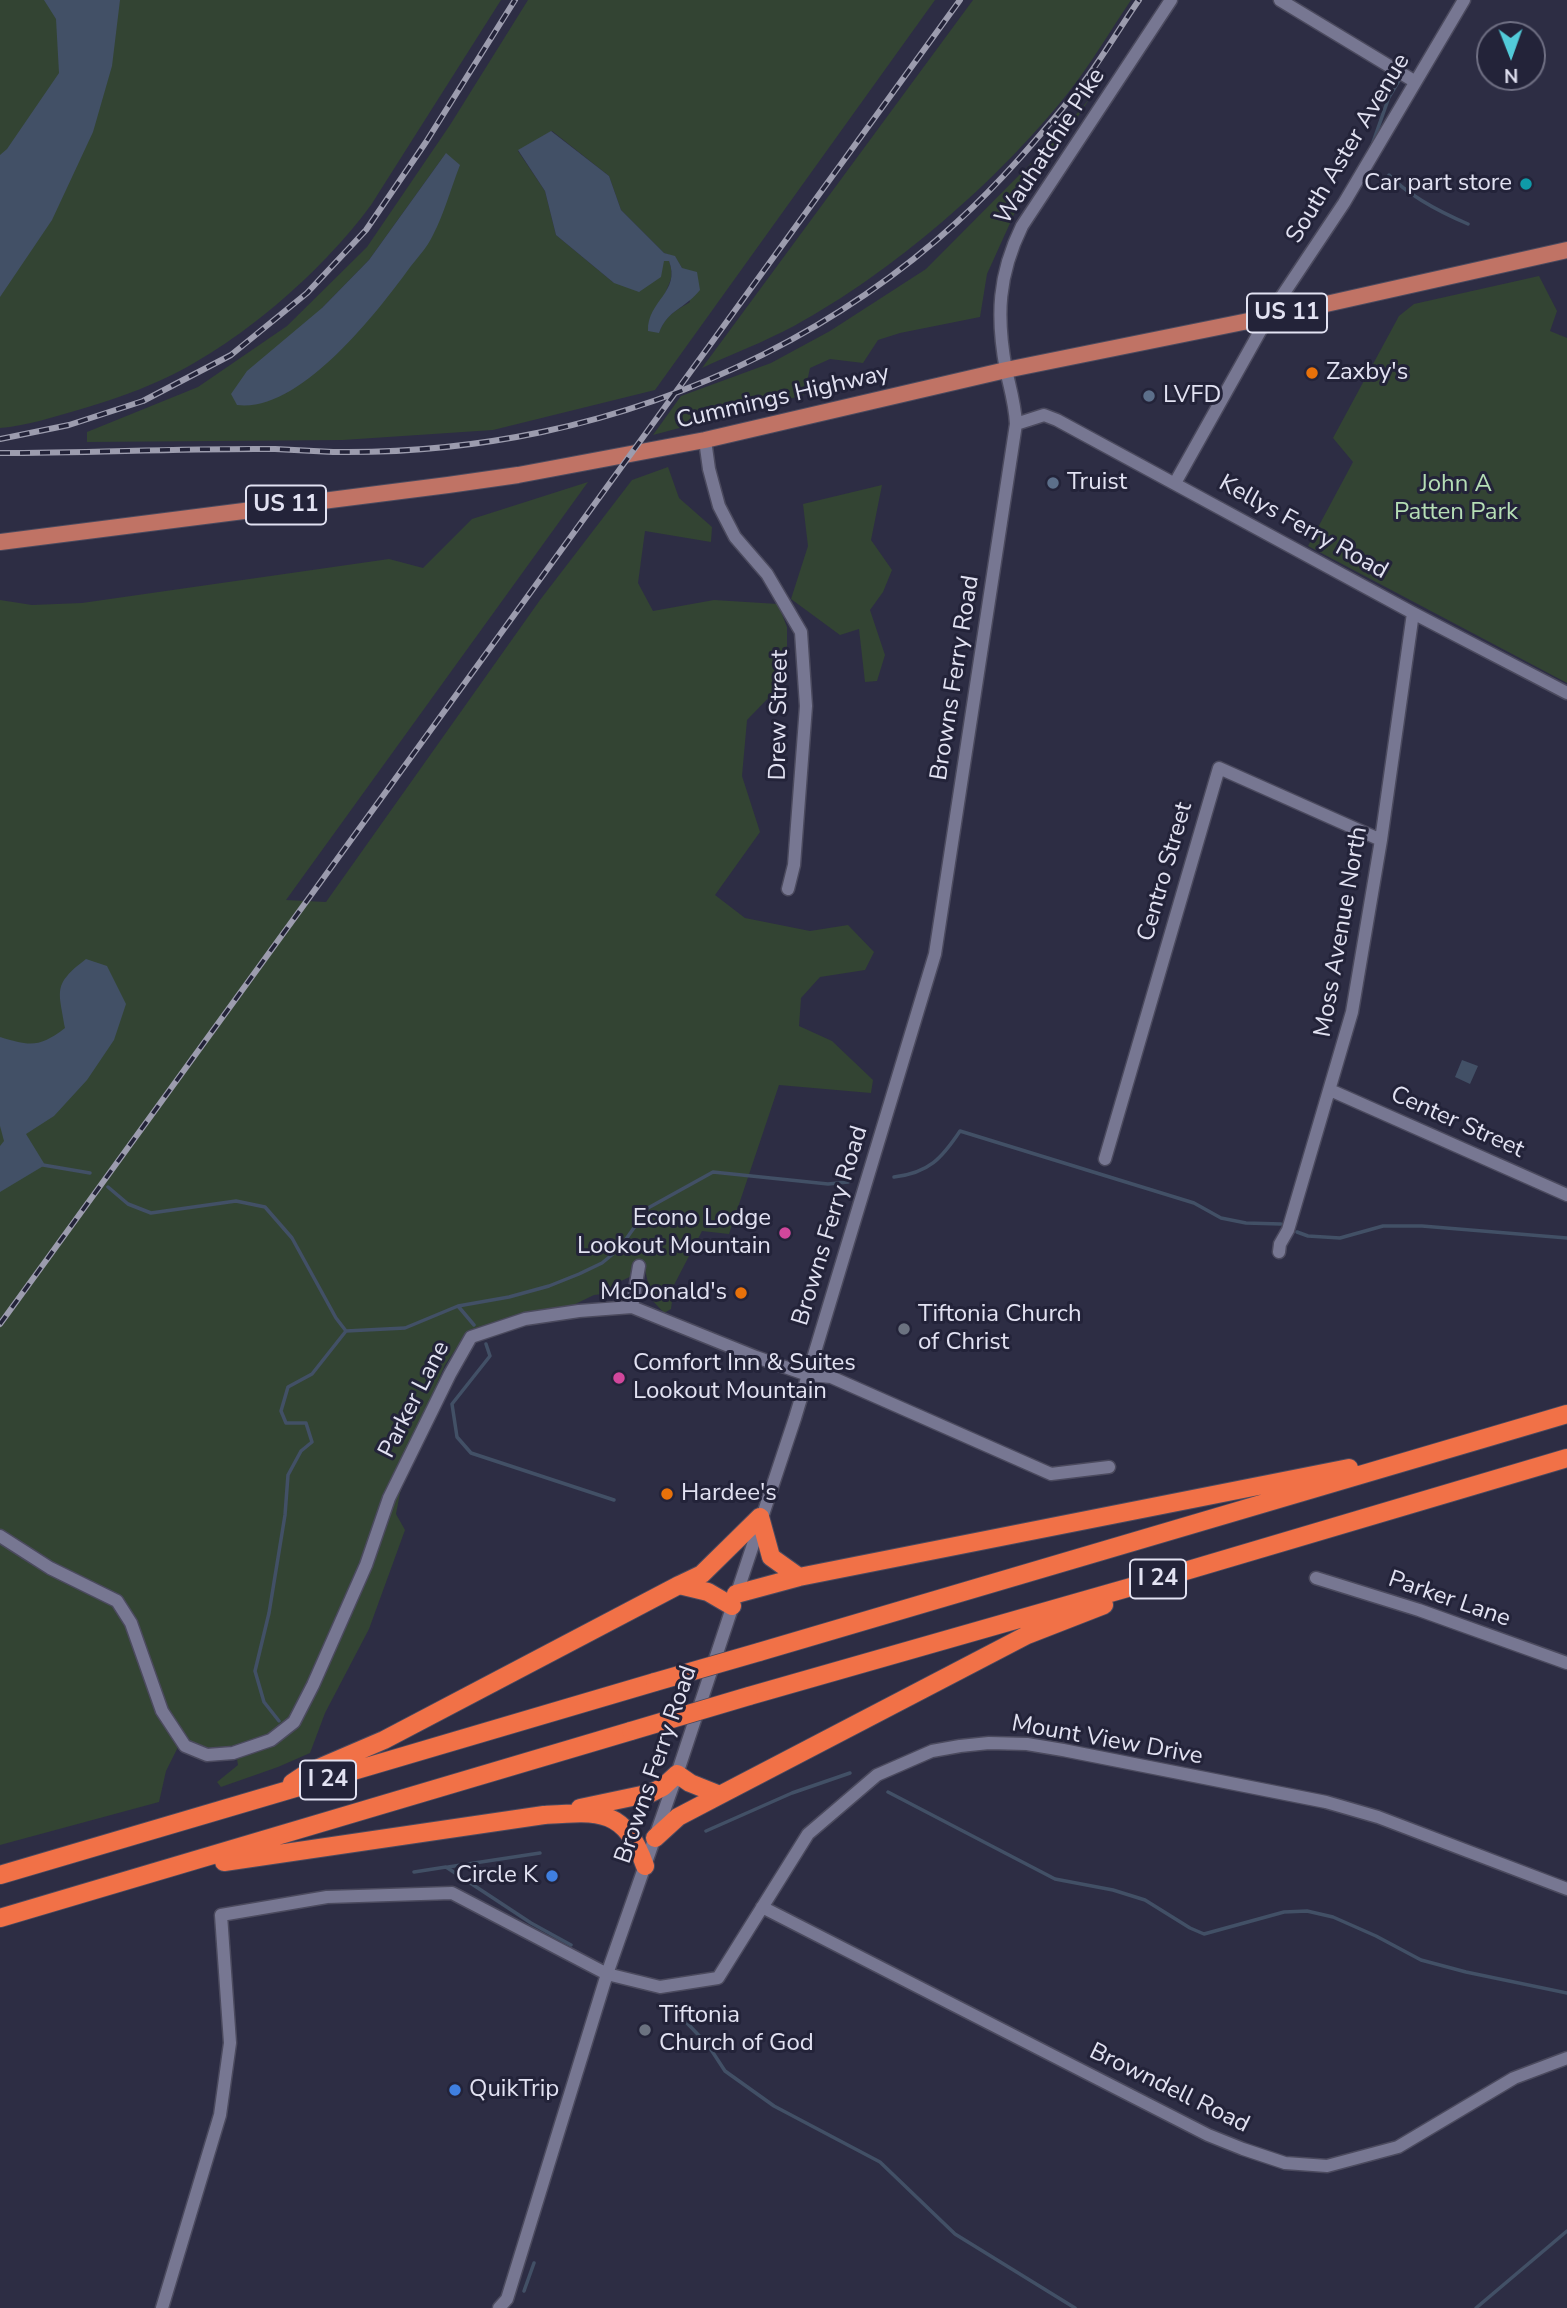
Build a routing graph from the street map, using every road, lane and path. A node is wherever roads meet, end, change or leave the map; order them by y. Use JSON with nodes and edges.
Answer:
{"nodes":[{"id":1,"x":1171,"y":0,"type":"edge"},
{"id":2,"x":1280,"y":0,"type":"edge"},
{"id":3,"x":1464,"y":0,"type":"edge"},
{"id":4,"x":1414,"y":81,"type":"junction"},
{"id":5,"x":1567,"y":250,"type":"edge"},
{"id":6,"x":1268,"y":317,"type":"junction"},
{"id":7,"x":1006,"y":370,"type":"junction"},
{"id":8,"x":1016,"y":424,"type":"junction"},
{"id":9,"x":705,"y":440,"type":"junction"},
{"id":10,"x":1175,"y":483,"type":"junction"},
{"id":11,"x":0,"y":542,"type":"edge"},
{"id":12,"x":1413,"y":612,"type":"junction"},
{"id":13,"x":1567,"y":693,"type":"edge"},
{"id":14,"x":1381,"y":840,"type":"junction"},
{"id":15,"x":788,"y":889,"type":"dead end"},
{"id":16,"x":1331,"y":1090,"type":"junction"},
{"id":17,"x":1105,"y":1159,"type":"dead end"},
{"id":18,"x":1567,"y":1195,"type":"edge"},
{"id":19,"x":1279,"y":1252,"type":"dead end"},
{"id":20,"x":639,"y":1266,"type":"dead end"},
{"id":21,"x":632,"y":1307,"type":"junction"},
{"id":22,"x":808,"y":1375,"type":"junction"},
{"id":23,"x":1567,"y":1414,"type":"edge"},
{"id":24,"x":1462,"y":1445,"type":"junction"},
{"id":25,"x":1567,"y":1458,"type":"edge"},
{"id":26,"x":1109,"y":1467,"type":"dead end"},
{"id":27,"x":760,"y":1517,"type":"junction"},
{"id":28,"x":0,"y":1536,"type":"edge"},
{"id":29,"x":799,"y":1577,"type":"junction"},
{"id":30,"x":1316,"y":1578,"type":"dead end"},
{"id":31,"x":679,"y":1585,"type":"junction"},
{"id":32,"x":1139,"y":1585,"type":"junction"},
{"id":33,"x":734,"y":1600,"type":"junction"},
{"id":34,"x":1567,"y":1663,"type":"edge"},
{"id":35,"x":677,"y":1774,"type":"junction"},
{"id":36,"x":720,"y":1795,"type":"junction"},
{"id":37,"x":268,"y":1798,"type":"junction"},
{"id":38,"x":544,"y":1815,"type":"junction"},
{"id":39,"x":655,"y":1838,"type":"junction"},
{"id":40,"x":645,"y":1866,"type":"junction"},
{"id":41,"x":158,"y":1872,"type":"junction"},
{"id":42,"x":0,"y":1875,"type":"edge"},
{"id":43,"x":1567,"y":1889,"type":"edge"},
{"id":44,"x":762,"y":1907,"type":"junction"},
{"id":45,"x":0,"y":1919,"type":"edge"},
{"id":46,"x":607,"y":1974,"type":"junction"},
{"id":47,"x":1567,"y":2057,"type":"edge"},
{"id":48,"x":162,"y":2308,"type":"edge"},
{"id":49,"x":499,"y":2308,"type":"edge"}],
"edges":[{"from":1,"to":7,"type":"street","name":"Wauhatchie Pike"},
{"from":2,"to":4,"type":"street"},
{"from":3,"to":4,"type":"street","name":"South Aster Avenue"},
{"from":4,"to":6,"type":"street","name":"South Aster Avenue"},
{"from":5,"to":6,"type":"main road","name":"Cummings Highway","number":"US 11"},
{"from":6,"to":7,"type":"main road","name":"Cummings Highway","number":"US 11"},
{"from":6,"to":10,"type":"street","name":"South Aster Avenue"},
{"from":7,"to":8,"type":"street","name":"Browns Ferry Road"},
{"from":7,"to":9,"type":"main road","name":"Cummings Highway","number":"US 11"},
{"from":8,"to":10,"type":"street","name":"Kellys Ferry Road"},
{"from":8,"to":22,"type":"street","name":"Browns Ferry Road"},
{"from":9,"to":11,"type":"main road","name":"Cummings Highway","number":"US 11"},
{"from":9,"to":15,"type":"street","name":"Drew Street"},
{"from":10,"to":12,"type":"street","name":"Kellys Ferry Road"},
{"from":12,"to":13,"type":"street","name":"Kellys Ferry Road"},
{"from":12,"to":14,"type":"street","name":"Moss Avenue North"},
{"from":14,"to":16,"type":"street","name":"Moss Avenue North"},
{"from":14,"to":17,"type":"street","name":"Centro Street"},
{"from":16,"to":18,"type":"street","name":"Center Street"},
{"from":16,"to":19,"type":"street","name":"Moss Avenue North"},
{"from":20,"to":21,"type":"street"},
{"from":21,"to":22,"type":"street","name":"Parker Lane"},
{"from":21,"to":28,"type":"street","name":"Parker Lane"},
{"from":22,"to":26,"type":"street","name":"Parker Lane"},
{"from":22,"to":27,"type":"street","name":"Browns Ferry Road"},
{"from":23,"to":24,"type":"highway","number":"I 24"},
{"from":24,"to":29,"type":"highway"},
{"from":24,"to":37,"type":"highway","number":"I 24","bridge":true},
{"from":25,"to":32,"type":"highway","number":"I 24"},
{"from":27,"to":29,"type":"highway"},
{"from":27,"to":31,"type":"highway"},
{"from":27,"to":33,"type":"street","name":"Browns Ferry Road"},
{"from":29,"to":33,"type":"highway"},
{"from":30,"to":34,"type":"street","name":"Parker Lane"},
{"from":31,"to":33,"type":"highway"},
{"from":31,"to":37,"type":"highway"},
{"from":32,"to":36,"type":"highway"},
{"from":32,"to":41,"type":"highway","number":"I 24","bridge":true},
{"from":33,"to":35,"type":"street","name":"Browns Ferry Road"},
{"from":35,"to":36,"type":"highway"},
{"from":35,"to":38,"type":"highway"},
{"from":35,"to":39,"type":"street","name":"Browns Ferry Road"},
{"from":36,"to":39,"type":"highway"},
{"from":37,"to":42,"type":"highway","number":"I 24"},
{"from":38,"to":40,"type":"highway"},
{"from":38,"to":41,"type":"highway"},
{"from":39,"to":40,"type":"street","name":"Browns Ferry Road"},
{"from":40,"to":46,"type":"street","name":"Browns Ferry Road"},
{"from":41,"to":45,"type":"highway","number":"I 24"},
{"from":43,"to":44,"type":"street","name":"Mount View Drive"},
{"from":44,"to":46,"type":"street","name":"Mount View Drive"},
{"from":44,"to":47,"type":"street","name":"Browndell Road"},
{"from":46,"to":48,"type":"street","name":"Mount View Drive"},
{"from":46,"to":49,"type":"street","name":"Browns Ferry Road"}]}
